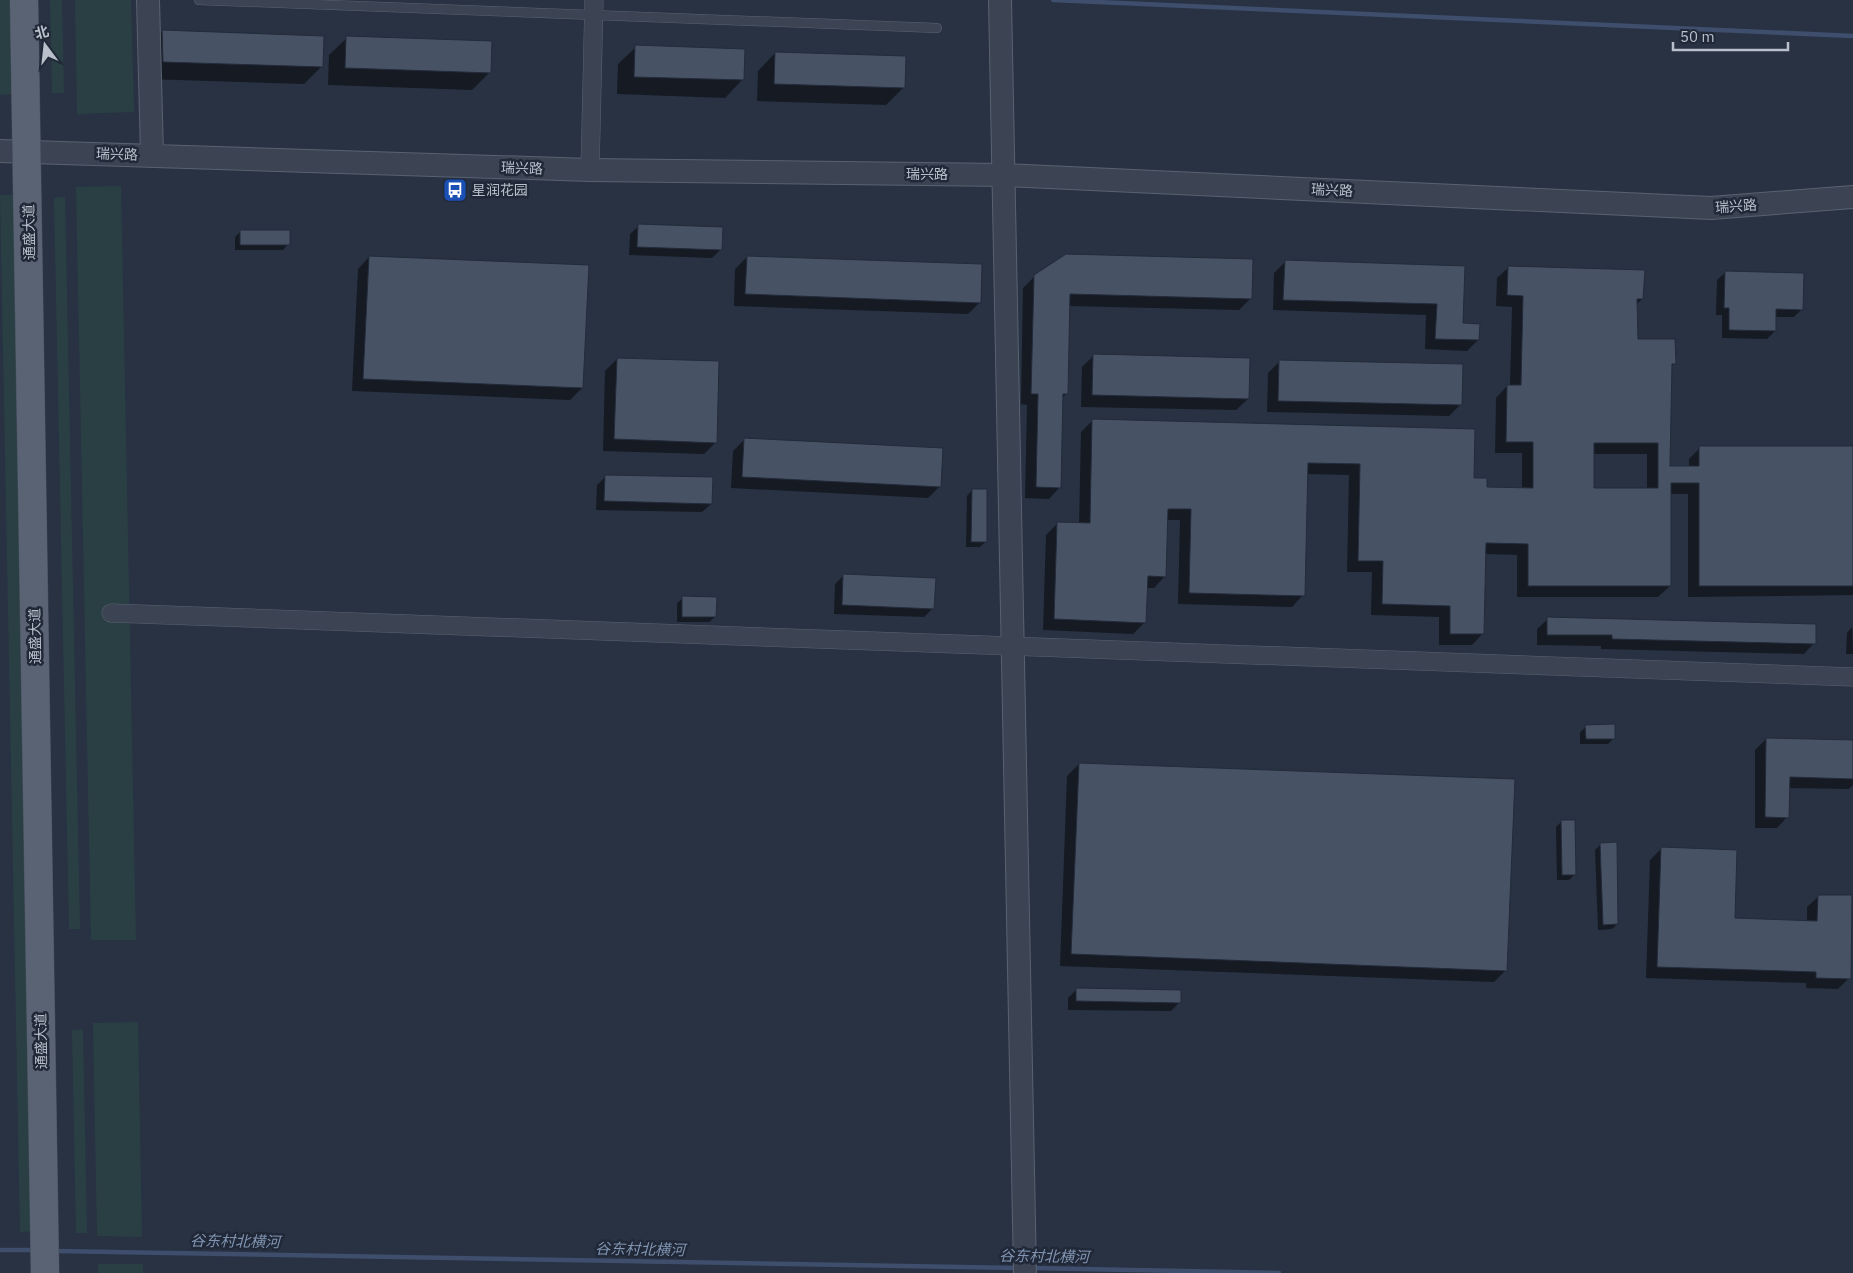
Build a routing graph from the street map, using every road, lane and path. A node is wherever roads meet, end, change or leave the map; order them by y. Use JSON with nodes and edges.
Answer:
{"nodes":[{"id":1,"x":24,"y":0,"type":"edge"},
{"id":2,"x":148,"y":0,"type":"edge"},
{"id":3,"x":199,"y":0,"type":"edge"},
{"id":4,"x":594,"y":7,"type":"edge"},
{"id":5,"x":1000,"y":7,"type":"edge"},
{"id":6,"x":937,"y":28,"type":"dead end"},
{"id":7,"x":0,"y":151,"type":"edge"},
{"id":8,"x":27,"y":151,"type":"junction"},
{"id":9,"x":152,"y":155,"type":"junction"},
{"id":10,"x":590,"y":170,"type":"junction"},
{"id":11,"x":1004,"y":175,"type":"junction"},
{"id":12,"x":1853,"y":197,"type":"edge"},
{"id":13,"x":111,"y":612,"type":"dead end"},
{"id":14,"x":1014,"y":646,"type":"junction"},
{"id":15,"x":1853,"y":677,"type":"edge"},
{"id":16,"x":45,"y":1259,"type":"edge"},
{"id":17,"x":1025,"y":1273,"type":"edge"}],
"edges":[{"from":1,"to":8,"type":"main road","name":"通盛大道"},
{"from":2,"to":9,"type":"street"},
{"from":3,"to":4,"type":"lane"},
{"from":4,"to":6,"type":"lane"},
{"from":4,"to":10,"type":"street"},
{"from":5,"to":11,"type":"street"},
{"from":7,"to":8,"type":"street","name":"瑞兴路"},
{"from":8,"to":9,"type":"street","name":"瑞兴路"},
{"from":8,"to":16,"type":"main road","name":"通盛大道"},
{"from":9,"to":10,"type":"street","name":"瑞兴路"},
{"from":10,"to":11,"type":"street","name":"瑞兴路"},
{"from":11,"to":12,"type":"street","name":"瑞兴路"},
{"from":11,"to":14,"type":"street"},
{"from":13,"to":14,"type":"street"},
{"from":14,"to":15,"type":"street"},
{"from":14,"to":17,"type":"street"}]}
